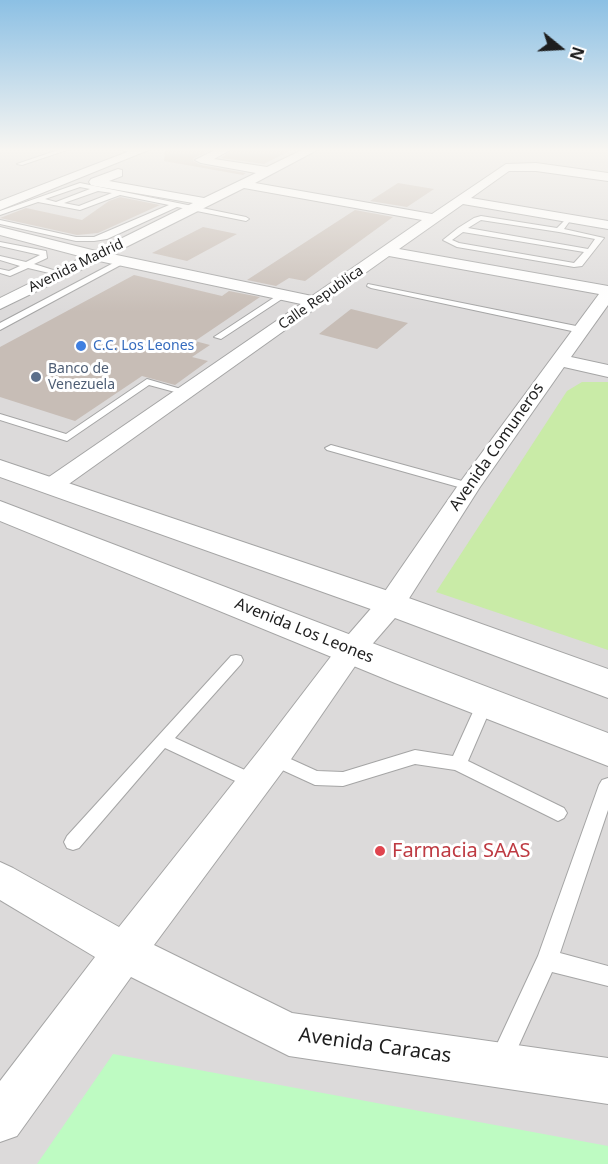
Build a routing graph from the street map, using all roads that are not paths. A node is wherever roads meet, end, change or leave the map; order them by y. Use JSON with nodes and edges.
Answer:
{"nodes":[{"id":1,"x":26,"y":203,"type":"edge"},
{"id":2,"x":52,"y":203,"type":"edge"},
{"id":3,"x":93,"y":203,"type":"edge"},
{"id":4,"x":169,"y":203,"type":"edge"},
{"id":5,"x":191,"y":203,"type":"edge"},
{"id":6,"x":203,"y":203,"type":"edge"},
{"id":7,"x":349,"y":203,"type":"edge"},
{"id":8,"x":455,"y":203,"type":"edge"},
{"id":9,"x":480,"y":203,"type":"edge"},
{"id":10,"x":56,"y":204,"type":"joint"},
{"id":11,"x":175,"y":205,"type":"junction"},
{"id":12,"x":200,"y":205,"type":"junction"},
{"id":13,"x":531,"y":212,"type":"junction"},
{"id":14,"x":0,"y":213,"type":"edge"},
{"id":15,"x":434,"y":218,"type":"junction"},
{"id":16,"x":569,"y":218,"type":"junction"},
{"id":17,"x":246,"y":219,"type":"dead end"},
{"id":18,"x":0,"y":222,"type":"edge"},
{"id":19,"x":519,"y":223,"type":"junction"},
{"id":20,"x":608,"y":225,"type":"edge"},
{"id":21,"x":460,"y":229,"type":"junction"},
{"id":22,"x":559,"y":230,"type":"junction"},
{"id":23,"x":0,"y":231,"type":"edge"},
{"id":24,"x":0,"y":244,"type":"edge"},
{"id":25,"x":589,"y":251,"type":"junction"},
{"id":26,"x":389,"y":252,"type":"junction"},
{"id":27,"x":98,"y":256,"type":"junction"},
{"id":28,"x":0,"y":258,"type":"edge"},
{"id":29,"x":124,"y":261,"type":"junction"},
{"id":30,"x":29,"y":265,"type":"junction"},
{"id":31,"x":0,"y":271,"type":"edge"},
{"id":32,"x":62,"y":273,"type":"junction"},
{"id":33,"x":10,"y":274,"type":"junction"},
{"id":34,"x":0,"y":278,"type":"edge"},
{"id":35,"x":371,"y":286,"type":"dead end"},
{"id":36,"x":608,"y":292,"type":"edge"},
{"id":37,"x":284,"y":295,"type":"junction"},
{"id":38,"x":316,"y":302,"type":"junction"},
{"id":39,"x":0,"y":304,"type":"edge"},
{"id":40,"x":0,"y":327,"type":"edge"},
{"id":41,"x":581,"y":330,"type":"junction"},
{"id":42,"x":218,"y":337,"type":"dead end"},
{"id":43,"x":558,"y":360,"type":"junction"},
{"id":44,"x":608,"y":371,"type":"edge"},
{"id":45,"x":186,"y":392,"type":"junction"},
{"id":46,"x":0,"y":417,"type":"edge"},
{"id":47,"x":331,"y":448,"type":"dead end"},
{"id":48,"x":0,"y":468,"type":"edge"},
{"id":49,"x":51,"y":486,"type":"junction"},
{"id":50,"x":469,"y":486,"type":"junction"},
{"id":51,"x":0,"y":510,"type":"edge"},
{"id":52,"x":391,"y":604,"type":"junction"},
{"id":53,"x":352,"y":649,"type":"junction"},
{"id":54,"x":236,"y":660,"type":"dead end"},
{"id":55,"x":608,"y":684,"type":"edge"},
{"id":56,"x":485,"y":703,"type":"junction"},
{"id":57,"x":163,"y":740,"type":"junction"},
{"id":58,"x":608,"y":750,"type":"edge"},
{"id":59,"x":458,"y":764,"type":"junction"},
{"id":60,"x":264,"y":770,"type":"junction"},
{"id":61,"x":608,"y":785,"type":"edge"},
{"id":62,"x":558,"y":813,"type":"dead end"},
{"id":63,"x":604,"y":813,"type":"edge"},
{"id":64,"x":73,"y":842,"type":"dead end"},
{"id":65,"x":0,"y":880,"type":"edge"},
{"id":66,"x":124,"y":952,"type":"junction"},
{"id":67,"x":547,"y":960,"type":"junction"},
{"id":68,"x":608,"y":976,"type":"edge"},
{"id":69,"x":498,"y":1065,"type":"junction"},
{"id":70,"x":608,"y":1081,"type":"edge"},
{"id":71,"x":0,"y":1119,"type":"edge"}],
"edges":[{"from":1,"to":14,"type":"lane"},
{"from":2,"to":10,"type":"lane"},
{"from":3,"to":10,"type":"lane"},
{"from":4,"to":11,"type":"lane"},
{"from":5,"to":12,"type":"street"},
{"from":6,"to":12,"type":"street","name":"Avenida Madrid"},
{"from":7,"to":15,"type":"street"},
{"from":8,"to":15,"type":"street","name":"Calle Republica"},
{"from":9,"to":13,"type":"street"},
{"from":11,"to":12,"type":"lane"},
{"from":11,"to":18,"type":"lane"},
{"from":12,"to":17,"type":"lane"},
{"from":12,"to":27,"type":"street","name":"Avenida Madrid"},
{"from":13,"to":16,"type":"street"},
{"from":13,"to":19,"type":"lane"},
{"from":15,"to":26,"type":"street","name":"Calle Republica"},
{"from":16,"to":20,"type":"street"},
{"from":16,"to":22,"type":"lane"},
{"from":19,"to":21,"type":"lane"},
{"from":19,"to":22,"type":"lane"},
{"from":21,"to":25,"type":"lane"},
{"from":21,"to":25,"type":"lane"},
{"from":22,"to":25,"type":"lane"},
{"from":23,"to":27,"type":"street"},
{"from":24,"to":30,"type":"lane"},
{"from":26,"to":36,"type":"street"},
{"from":26,"to":38,"type":"street","name":"Calle Republica"},
{"from":27,"to":29,"type":"street"},
{"from":27,"to":32,"type":"street","name":"Avenida Madrid"},
{"from":28,"to":30,"type":"lane"},
{"from":29,"to":37,"type":"street"},
{"from":29,"to":40,"type":"lane"},
{"from":30,"to":32,"type":"lane"},
{"from":30,"to":33,"type":"lane"},
{"from":31,"to":33,"type":"lane"},
{"from":32,"to":39,"type":"street","name":"Avenida Madrid"},
{"from":33,"to":34,"type":"lane"},
{"from":35,"to":41,"type":"lane"},
{"from":36,"to":41,"type":"street","name":"Avenida Comuneros"},
{"from":37,"to":38,"type":"street"},
{"from":37,"to":42,"type":"lane"},
{"from":38,"to":45,"type":"street","name":"Calle Republica"},
{"from":41,"to":43,"type":"street","name":"Avenida Comuneros"},
{"from":43,"to":44,"type":"street"},
{"from":43,"to":50,"type":"street","name":"Avenida Comuneros"},
{"from":45,"to":46,"type":"lane"},
{"from":45,"to":49,"type":"street","name":"Calle Republica"},
{"from":47,"to":50,"type":"lane"},
{"from":48,"to":49,"type":"street"},
{"from":49,"to":52,"type":"street"},
{"from":50,"to":52,"type":"street","name":"Avenida Comuneros"},
{"from":51,"to":53,"type":"street","name":"Avenida Los Leones"},
{"from":52,"to":53,"type":"street","name":"Avenida Comuneros"},
{"from":52,"to":55,"type":"street"},
{"from":53,"to":56,"type":"street","name":"Avenida Los Leones"},
{"from":53,"to":60,"type":"street","name":"Avenida Comuneros"},
{"from":54,"to":57,"type":"lane"},
{"from":56,"to":58,"type":"street","name":"Avenida Los Leones"},
{"from":56,"to":59,"type":"lane"},
{"from":57,"to":60,"type":"lane"},
{"from":57,"to":64,"type":"lane"},
{"from":59,"to":60,"type":"lane"},
{"from":59,"to":62,"type":"lane"},
{"from":60,"to":66,"type":"street","name":"Avenida Comuneros"},
{"from":61,"to":63,"type":"lane"},
{"from":63,"to":67,"type":"lane"},
{"from":65,"to":66,"type":"street","name":"Avenida Caracas"},
{"from":66,"to":69,"type":"street","name":"Avenida Caracas"},
{"from":66,"to":71,"type":"street","name":"Avenida Comuneros"},
{"from":67,"to":68,"type":"lane"},
{"from":67,"to":69,"type":"lane"},
{"from":69,"to":70,"type":"street","name":"Avenida Caracas"}]}
